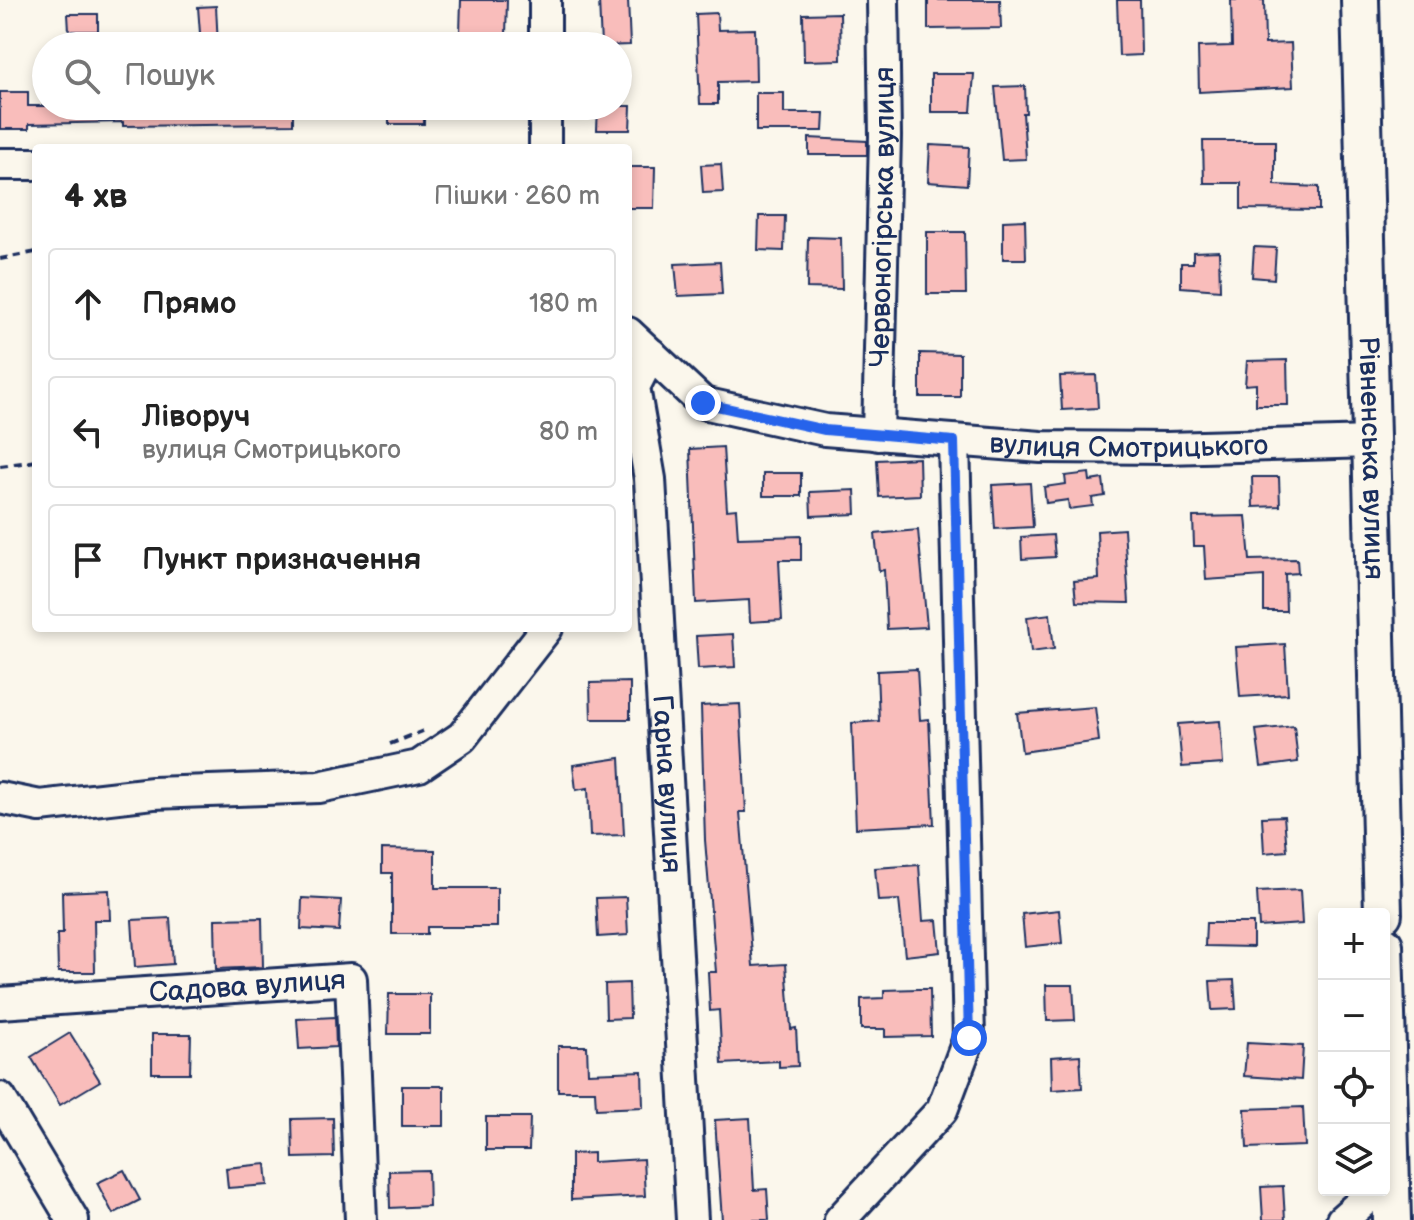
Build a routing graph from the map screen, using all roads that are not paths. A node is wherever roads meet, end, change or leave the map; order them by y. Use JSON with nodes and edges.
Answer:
{"nodes":[{"id":1,"x":545,"y":0,"type":"edge"},
{"id":2,"x":883,"y":0,"type":"edge"},
{"id":3,"x":1360,"y":0,"type":"edge"},
{"id":4,"x":545,"y":32,"type":"edge"},
{"id":5,"x":545,"y":120,"type":"edge"},
{"id":6,"x":545,"y":144,"type":"edge"},
{"id":7,"x":0,"y":164,"type":"edge"},
{"id":8,"x":32,"y":164,"type":"edge"},
{"id":9,"x":632,"y":337,"type":"edge"},
{"id":10,"x":651,"y":354,"type":"junction"},
{"id":11,"x":878,"y":435,"type":"junction"},
{"id":12,"x":954,"y":441,"type":"junction"},
{"id":13,"x":1371,"y":442,"type":"junction"},
{"id":14,"x":640,"y":549,"type":"edge"},
{"id":15,"x":544,"y":632,"type":"edge"},
{"id":16,"x":0,"y":798,"type":"edge"},
{"id":17,"x":1383,"y":908,"type":"edge"},
{"id":18,"x":1384,"y":980,"type":"edge"},
{"id":19,"x":0,"y":1003,"type":"edge"},
{"id":20,"x":0,"y":1098,"type":"edge"},
{"id":21,"x":1384,"y":1124,"type":"edge"},
{"id":22,"x":1369,"y":1196,"type":"edge"},
{"id":23,"x":1387,"y":1196,"type":"edge"},
{"id":24,"x":73,"y":1220,"type":"edge"},
{"id":25,"x":361,"y":1220,"type":"edge"},
{"id":26,"x":692,"y":1220,"type":"edge"},
{"id":27,"x":840,"y":1220,"type":"edge"},
{"id":28,"x":1342,"y":1220,"type":"edge"},
{"id":29,"x":1392,"y":1220,"type":"edge"}],
"edges":[{"from":1,"to":4,"type":"street"},
{"from":2,"to":11,"type":"street","name":"Червоногірська вулиця"},
{"from":3,"to":13,"type":"main road","name":"Рівненська вулиця"},
{"from":5,"to":6,"type":"street"},
{"from":7,"to":8,"type":"street"},
{"from":9,"to":10,"type":"street","name":"вулиця Смотрицького"},
{"from":10,"to":11,"type":"street","name":"вулиця Смотрицького"},
{"from":10,"to":14,"type":"street","name":"Гарна вулиця"},
{"from":11,"to":12,"type":"street","name":"вулиця Смотрицького"},
{"from":12,"to":13,"type":"street","name":"вулиця Смотрицького"},
{"from":12,"to":27,"type":"street"},
{"from":13,"to":17,"type":"main road","name":"Рівненська вулиця"},
{"from":14,"to":26,"type":"street","name":"Гарна вулиця"},
{"from":15,"to":16,"type":"street"},
{"from":18,"to":21,"type":"main road"},
{"from":19,"to":25,"type":"street","name":"Садова вулиця"},
{"from":20,"to":24,"type":"street"},
{"from":22,"to":28,"type":"street"},
{"from":23,"to":29,"type":"main road"}]}
